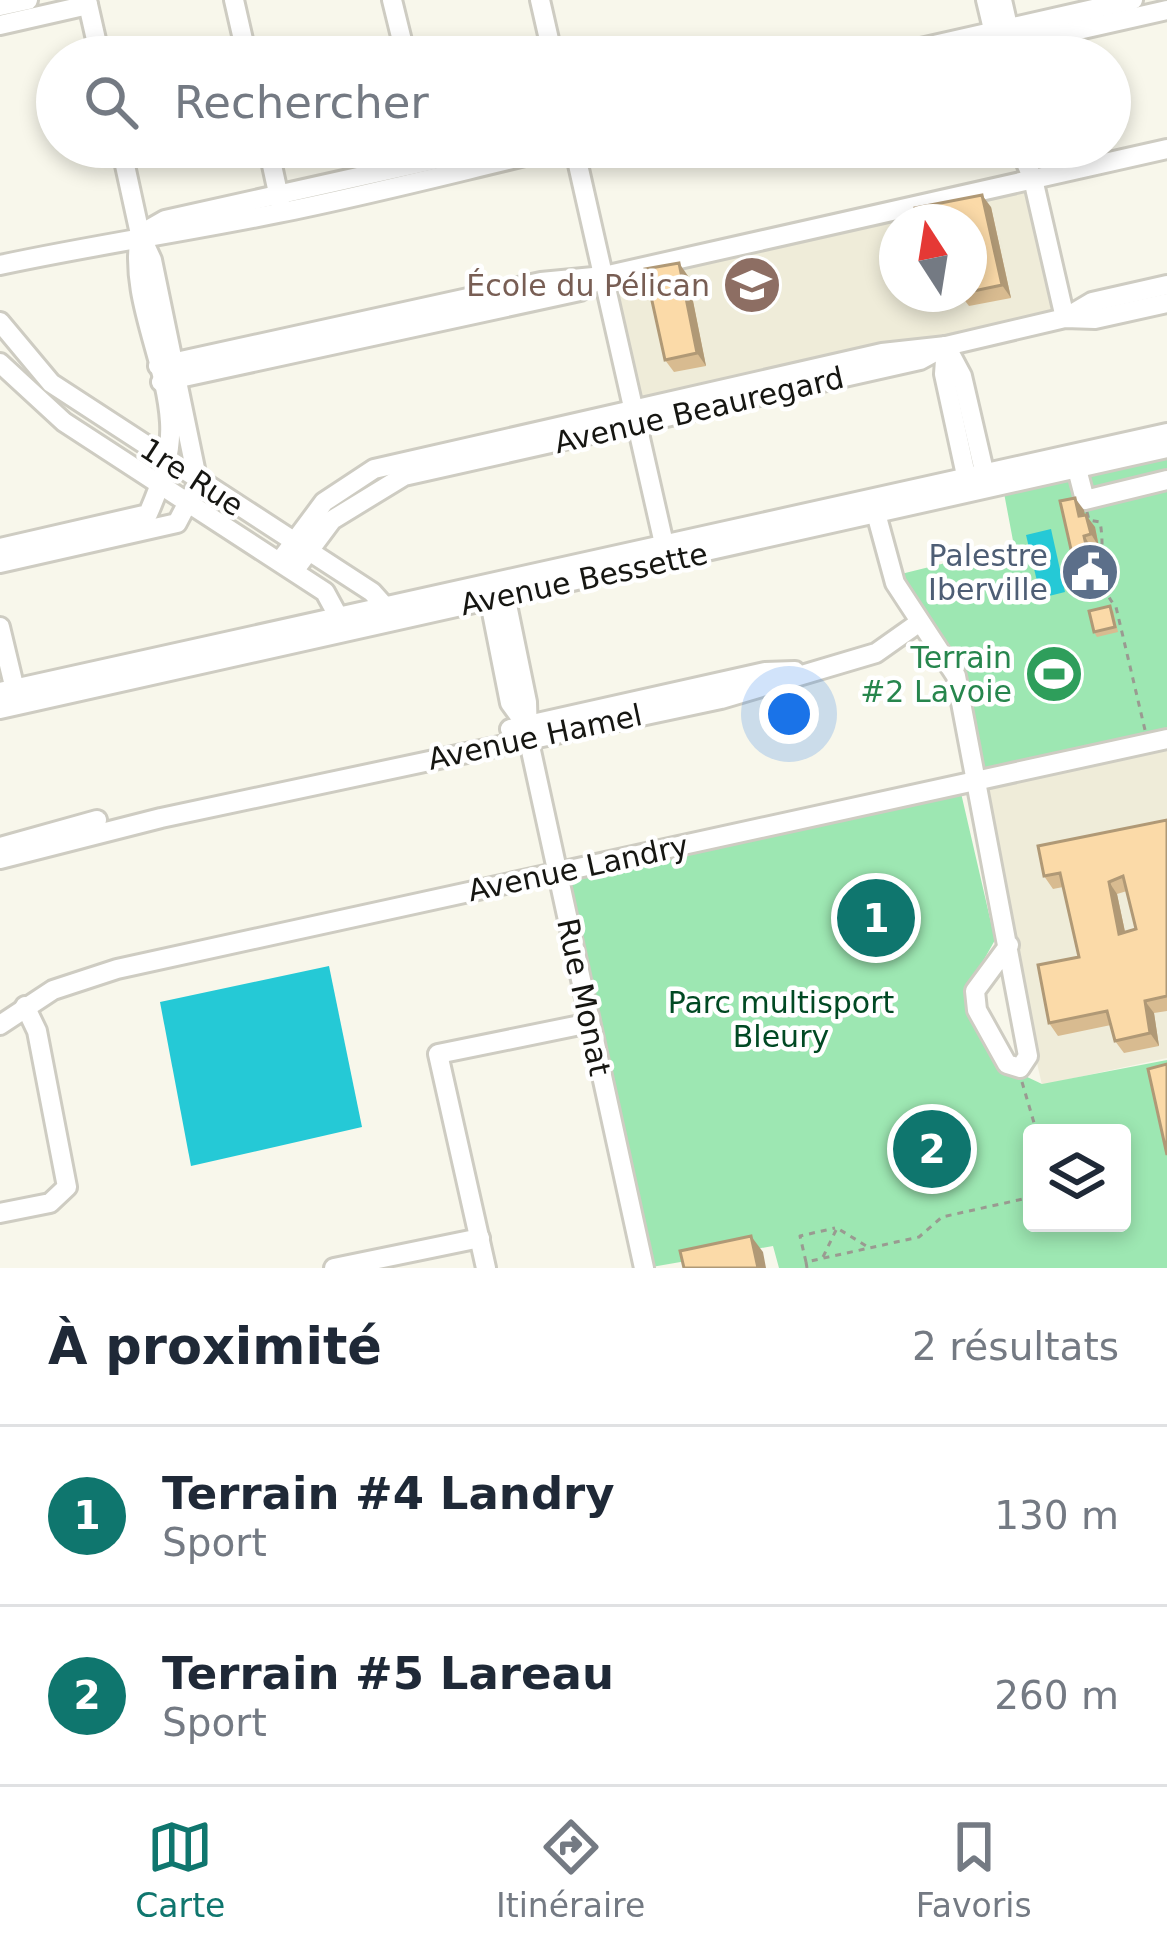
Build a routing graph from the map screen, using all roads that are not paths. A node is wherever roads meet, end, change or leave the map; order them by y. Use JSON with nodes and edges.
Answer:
{"nodes":[{"id":1,"x":28,"y":0,"type":"edge"},
{"id":2,"x":234,"y":0,"type":"edge"},
{"id":3,"x":392,"y":0,"type":"edge"},
{"id":4,"x":540,"y":0,"type":"edge"},
{"id":5,"x":986,"y":0,"type":"edge"},
{"id":6,"x":1002,"y":0,"type":"edge"},
{"id":7,"x":1132,"y":0,"type":"edge"},
{"id":8,"x":88,"y":3,"type":"edge"},
{"id":9,"x":0,"y":6,"type":"edge"},
{"id":10,"x":1167,"y":10,"type":"edge"},
{"id":11,"x":0,"y":25,"type":"edge"},
{"id":12,"x":95,"y":36,"type":"edge"},
{"id":13,"x":242,"y":36,"type":"edge"},
{"id":14,"x":401,"y":36,"type":"edge"},
{"id":15,"x":548,"y":36,"type":"edge"},
{"id":16,"x":1001,"y":36,"type":"edge"},
{"id":17,"x":1004,"y":36,"type":"edge"},
{"id":18,"x":1027,"y":36,"type":"edge"},
{"id":19,"x":1042,"y":36,"type":"edge"},
{"id":20,"x":1167,"y":149,"type":"edge"},
{"id":21,"x":1131,"y":157,"type":"edge"},
{"id":22,"x":126,"y":168,"type":"edge"},
{"id":23,"x":273,"y":168,"type":"edge"},
{"id":24,"x":410,"y":168,"type":"edge"},
{"id":25,"x":579,"y":168,"type":"edge"},
{"id":26,"x":1028,"y":168,"type":"edge"},
{"id":27,"x":1033,"y":168,"type":"edge"},
{"id":28,"x":1082,"y":168,"type":"edge"},
{"id":29,"x":1033,"y":179,"type":"junction"},
{"id":30,"x":281,"y":204,"type":"junction"},
{"id":31,"x":140,"y":234,"type":"junction"},
{"id":32,"x":0,"y":265,"type":"edge"},
{"id":33,"x":604,"y":276,"type":"junction"},
{"id":34,"x":1167,"y":285,"type":"edge"},
{"id":35,"x":1167,"y":303,"type":"edge"},
{"id":36,"x":1065,"y":318,"type":"junction"},
{"id":37,"x":0,"y":322,"type":"edge"},
{"id":38,"x":946,"y":346,"type":"junction"},
{"id":39,"x":0,"y":363,"type":"edge"},
{"id":40,"x":168,"y":372,"type":"junction"},
{"id":41,"x":635,"y":415,"type":"junction"},
{"id":42,"x":1167,"y":433,"type":"edge"},
{"id":43,"x":1167,"y":448,"type":"edge"},
{"id":44,"x":168,"y":463,"type":"junction"},
{"id":45,"x":1077,"y":469,"type":"junction"},
{"id":46,"x":1167,"y":480,"type":"edge"},
{"id":47,"x":198,"y":483,"type":"junction"},
{"id":48,"x":161,"y":484,"type":"junction"},
{"id":49,"x":978,"y":484,"type":"junction"},
{"id":50,"x":191,"y":504,"type":"junction"},
{"id":51,"x":874,"y":506,"type":"junction"},
{"id":52,"x":300,"y":545,"type":"junction"},
{"id":53,"x":0,"y":548,"type":"edge"},
{"id":54,"x":666,"y":553,"type":"junction"},
{"id":55,"x":0,"y":563,"type":"edge"},
{"id":56,"x":287,"y":566,"type":"junction"},
{"id":57,"x":495,"y":590,"type":"junction"},
{"id":58,"x":390,"y":613,"type":"junction"},
{"id":59,"x":342,"y":624,"type":"junction"},
{"id":60,"x":917,"y":624,"type":"junction"},
{"id":61,"x":0,"y":627,"type":"edge"},
{"id":62,"x":9,"y":699,"type":"edge"},
{"id":63,"x":527,"y":731,"type":"junction"},
{"id":64,"x":1158,"y":741,"type":"edge"},
{"id":65,"x":973,"y":783,"type":"junction"},
{"id":66,"x":261,"y":790,"type":"junction"},
{"id":67,"x":0,"y":847,"type":"edge"},
{"id":68,"x":0,"y":859,"type":"edge"},
{"id":69,"x":557,"y":872,"type":"junction"},
{"id":70,"x":1009,"y":946,"type":"junction"},
{"id":71,"x":1019,"y":1002,"type":"junction"},
{"id":72,"x":26,"y":1006,"type":"junction"},
{"id":73,"x":980,"y":1014,"type":"junction"},
{"id":74,"x":590,"y":1023,"type":"junction"},
{"id":75,"x":0,"y":1025,"type":"edge"},
{"id":76,"x":0,"y":1213,"type":"edge"},
{"id":77,"x":480,"y":1238,"type":"junction"},
{"id":78,"x":334,"y":1268,"type":"edge"},
{"id":79,"x":486,"y":1268,"type":"edge"},
{"id":80,"x":644,"y":1268,"type":"edge"}],
"edges":[{"from":1,"to":9,"type":"street"},
{"from":2,"to":13,"type":"street"},
{"from":3,"to":14,"type":"street"},
{"from":4,"to":15,"type":"street"},
{"from":5,"to":16,"type":"street"},
{"from":6,"to":17,"type":"street"},
{"from":7,"to":18,"type":"street"},
{"from":8,"to":11,"type":"street"},
{"from":8,"to":12,"type":"street"},
{"from":10,"to":19,"type":"street"},
{"from":20,"to":21,"type":"street"},
{"from":22,"to":31,"type":"street"},
{"from":23,"to":30,"type":"street"},
{"from":24,"to":30,"type":"street"},
{"from":25,"to":33,"type":"street"},
{"from":26,"to":29,"type":"street"},
{"from":27,"to":29,"type":"street"},
{"from":28,"to":29,"type":"street"},
{"from":29,"to":33,"type":"street"},
{"from":29,"to":36,"type":"street"},
{"from":30,"to":31,"type":"street"},
{"from":31,"to":32,"type":"street"},
{"from":31,"to":40,"type":"street"},
{"from":33,"to":40,"type":"street"},
{"from":33,"to":41,"type":"street"},
{"from":34,"to":36,"type":"street","name":"Avenue Beauregard"},
{"from":35,"to":36,"type":"street","name":"Avenue Beauregard"},
{"from":36,"to":38,"type":"street","name":"Avenue Beauregard"},
{"from":37,"to":44,"type":"street","name":"1re Rue"},
{"from":38,"to":41,"type":"street","name":"Avenue Beauregard"},
{"from":38,"to":49,"type":"street"},
{"from":39,"to":48,"type":"street","name":"1re Rue"},
{"from":40,"to":44,"type":"street"},
{"from":40,"to":47,"type":"street"},
{"from":41,"to":52,"type":"street","name":"Avenue Beauregard"},
{"from":41,"to":54,"type":"street"},
{"from":42,"to":49,"type":"street","name":"Avenue Bessette"},
{"from":43,"to":45,"type":"street","name":"Avenue Bessette"},
{"from":44,"to":47,"type":"street","name":"1re Rue"},
{"from":44,"to":48,"type":"street"},
{"from":45,"to":46,"type":"street"},
{"from":45,"to":49,"type":"street","name":"Avenue Bessette"},
{"from":47,"to":50,"type":"street"},
{"from":47,"to":52,"type":"street","name":"1re Rue"},
{"from":48,"to":50,"type":"street","name":"1re Rue"},
{"from":48,"to":53,"type":"street"},
{"from":49,"to":51,"type":"street","name":"Avenue Bessette"},
{"from":50,"to":55,"type":"street"},
{"from":50,"to":56,"type":"street","name":"1re Rue"},
{"from":51,"to":54,"type":"street","name":"Avenue Bessette"},
{"from":51,"to":60,"type":"street"},
{"from":52,"to":56,"type":"street","name":"Avenue Beauregard"},
{"from":52,"to":58,"type":"street","name":"1re Rue"},
{"from":54,"to":57,"type":"street","name":"Avenue Bessette"},
{"from":56,"to":59,"type":"street","name":"1re Rue"},
{"from":57,"to":58,"type":"street","name":"Avenue Bessette"},
{"from":57,"to":63,"type":"street","name":"Rue Monat"},
{"from":58,"to":59,"type":"street","name":"Avenue Bessette"},
{"from":59,"to":62,"type":"street","name":"Avenue Bessette"},
{"from":60,"to":63,"type":"street","name":"Avenue Hamel"},
{"from":60,"to":65,"type":"street"},
{"from":61,"to":62,"type":"street"},
{"from":63,"to":66,"type":"street","name":"Avenue Hamel"},
{"from":63,"to":69,"type":"street","name":"Rue Monat"},
{"from":64,"to":65,"type":"street","name":"Avenue Landry"},
{"from":65,"to":69,"type":"street","name":"Avenue Landry"},
{"from":65,"to":70,"type":"street"},
{"from":66,"to":67,"type":"street","name":"Avenue Hamel"},
{"from":66,"to":68,"type":"street","name":"Avenue Hamel"},
{"from":69,"to":72,"type":"street","name":"Avenue Landry"},
{"from":69,"to":74,"type":"street","name":"Rue Monat"},
{"from":70,"to":71,"type":"street"},
{"from":70,"to":73,"type":"street"},
{"from":71,"to":73,"type":"street"},
{"from":71,"to":73,"type":"street"},
{"from":72,"to":75,"type":"street","name":"Avenue Landry"},
{"from":72,"to":76,"type":"street"},
{"from":74,"to":77,"type":"street"},
{"from":74,"to":80,"type":"street","name":"Rue Monat"},
{"from":77,"to":78,"type":"street"},
{"from":77,"to":79,"type":"street"}]}
